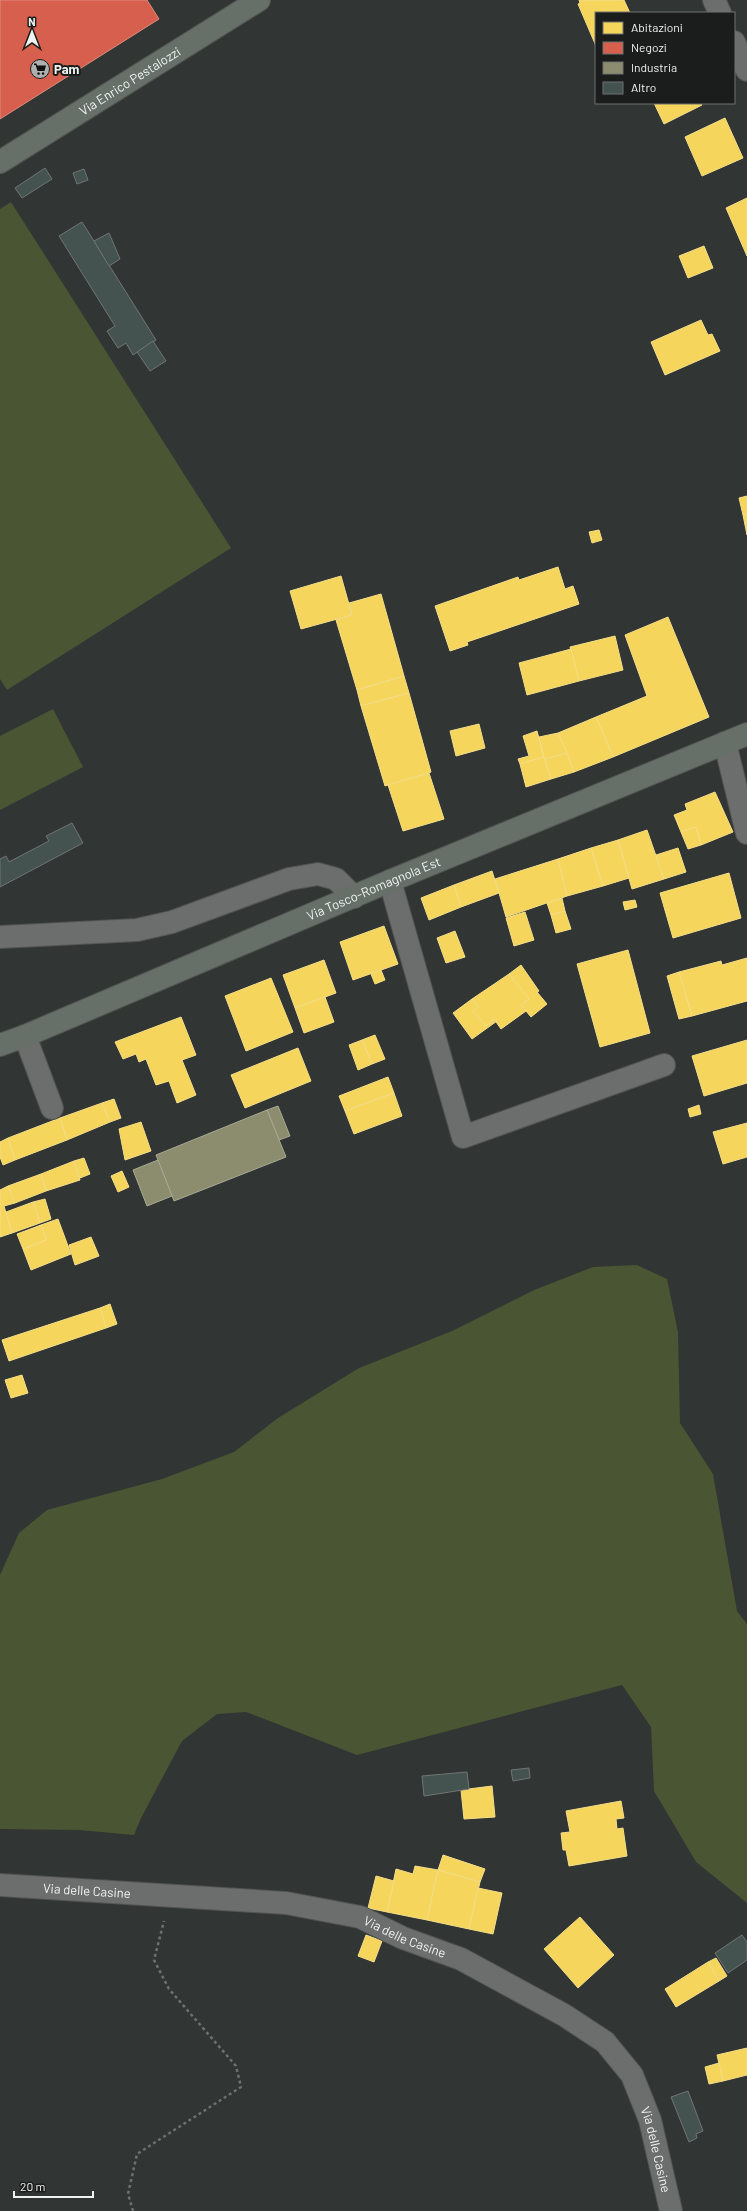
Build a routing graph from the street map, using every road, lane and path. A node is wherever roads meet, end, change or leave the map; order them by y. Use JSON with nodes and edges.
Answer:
{"nodes":[{"id":1,"x":258,"y":0,"type":"edge"},
{"id":2,"x":714,"y":0,"type":"edge"},
{"id":3,"x":720,"y":12,"type":"edge"},
{"id":4,"x":735,"y":44,"type":"edge"},
{"id":5,"x":747,"y":70,"type":"edge"},
{"id":6,"x":0,"y":162,"type":"edge"},
{"id":7,"x":747,"y":734,"type":"edge"},
{"id":8,"x":724,"y":743,"type":"junction"},
{"id":9,"x":747,"y":833,"type":"edge"},
{"id":10,"x":390,"y":881,"type":"junction"},
{"id":11,"x":354,"y":897,"type":"junction"},
{"id":12,"x":0,"y":937,"type":"edge"},
{"id":13,"x":25,"y":1036,"type":"junction"},
{"id":14,"x":0,"y":1044,"type":"edge"},
{"id":15,"x":664,"y":1065,"type":"dead end"},
{"id":16,"x":52,"y":1108,"type":"dead end"},
{"id":17,"x":0,"y":1885,"type":"edge"},
{"id":18,"x":171,"y":1895,"type":"junction"},
{"id":19,"x":133,"y":2211,"type":"edge"},
{"id":20,"x":671,"y":2211,"type":"edge"}],
"edges":[{"from":1,"to":6,"type":"main road","name":"Via Enrico Pestalozzi"},
{"from":2,"to":3,"type":"street"},
{"from":4,"to":5,"type":"street"},
{"from":7,"to":8,"type":"main road","name":"Via Tosco-Romagnola Est"},
{"from":8,"to":9,"type":"street"},
{"from":8,"to":10,"type":"main road","name":"Via Tosco-Romagnola Est"},
{"from":10,"to":11,"type":"main road","name":"Via Tosco-Romagnola Est"},
{"from":10,"to":15,"type":"street"},
{"from":11,"to":12,"type":"street"},
{"from":11,"to":13,"type":"main road","name":"Via Tosco-Romagnola Est"},
{"from":13,"to":14,"type":"main road","name":"Via Tosco-Romagnola Est"},
{"from":13,"to":16,"type":"street"},
{"from":17,"to":18,"type":"street","name":"Via delle Casine"},
{"from":18,"to":19,"type":"path"},
{"from":18,"to":20,"type":"street","name":"Via delle Casine"}]}
